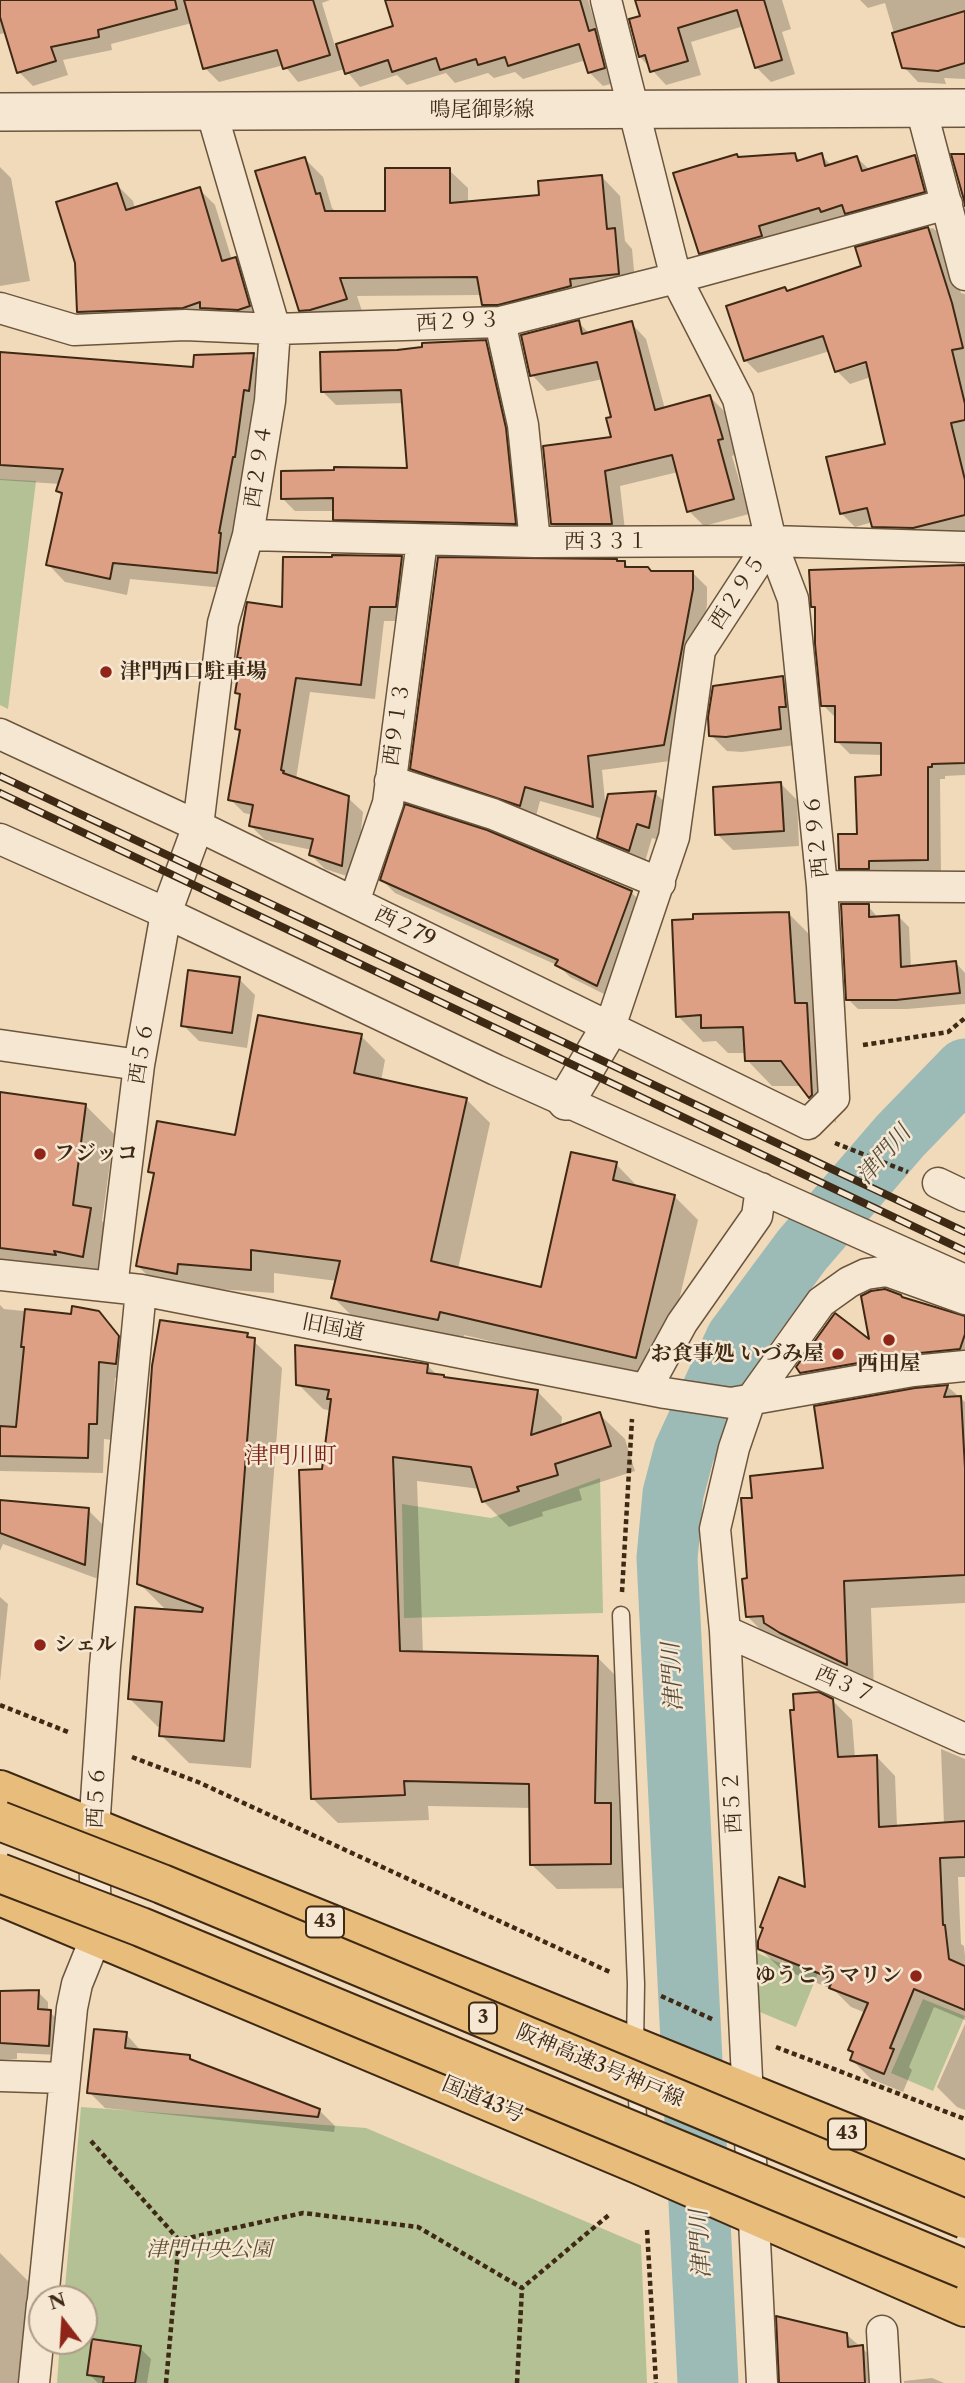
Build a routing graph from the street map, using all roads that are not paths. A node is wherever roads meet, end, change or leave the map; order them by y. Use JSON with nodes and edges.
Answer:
{"nodes":[{"id":1,"x":606,"y":0,"type":"edge"},
{"id":2,"x":921,"y":108,"type":"junction"},
{"id":3,"x":965,"y":108,"type":"edge"},
{"id":4,"x":211,"y":110,"type":"junction"},
{"id":5,"x":633,"y":110,"type":"junction"},
{"id":6,"x":0,"y":112,"type":"edge"},
{"id":7,"x":947,"y":204,"type":"junction"},
{"id":8,"x":965,"y":275,"type":"edge"},
{"id":9,"x":676,"y":278,"type":"junction"},
{"id":10,"x":0,"y":308,"type":"edge"},
{"id":11,"x":500,"y":322,"type":"junction"},
{"id":12,"x":275,"y":329,"type":"junction"},
{"id":13,"x":248,"y":535,"type":"junction"},
{"id":14,"x":422,"y":541,"type":"junction"},
{"id":15,"x":771,"y":541,"type":"junction"},
{"id":16,"x":535,"y":542,"type":"junction"},
{"id":17,"x":965,"y":547,"type":"edge"},
{"id":18,"x":0,"y":734,"type":"edge"},
{"id":19,"x":390,"y":781,"type":"junction"},
{"id":20,"x":198,"y":825,"type":"junction"},
{"id":21,"x":0,"y":839,"type":"edge"},
{"id":22,"x":660,"y":883,"type":"junction"},
{"id":23,"x":822,"y":886,"type":"junction"},
{"id":24,"x":965,"y":887,"type":"edge"},
{"id":25,"x":354,"y":902,"type":"junction"},
{"id":26,"x":166,"y":913,"type":"junction"},
{"id":27,"x":610,"y":1027,"type":"junction"},
{"id":28,"x":0,"y":1045,"type":"edge"},
{"id":29,"x":139,"y":1065,"type":"junction"},
{"id":30,"x":566,"y":1101,"type":"junction"},
{"id":31,"x":808,"y":1124,"type":"joint"},
{"id":32,"x":938,"y":1183,"type":"road end"},
{"id":33,"x":762,"y":1189,"type":"junction"},
{"id":34,"x":965,"y":1196,"type":"edge"},
{"id":35,"x":0,"y":1275,"type":"edge"},
{"id":36,"x":965,"y":1280,"type":"edge"},
{"id":37,"x":127,"y":1288,"type":"junction"},
{"id":38,"x":965,"y":1299,"type":"edge"},
{"id":39,"x":965,"y":1366,"type":"edge"},
{"id":40,"x":655,"y":1391,"type":"junction"},
{"id":41,"x":740,"y":1402,"type":"junction"},
{"id":42,"x":621,"y":1615,"type":"road end"},
{"id":43,"x":725,"y":1631,"type":"junction"},
{"id":44,"x":965,"y":1739,"type":"edge"},
{"id":45,"x":0,"y":1790,"type":"edge"},
{"id":46,"x":0,"y":1821,"type":"edge"},
{"id":47,"x":94,"y":1829,"type":"junction"},
{"id":48,"x":0,"y":1873,"type":"edge"},
{"id":49,"x":0,"y":1896,"type":"edge"},
{"id":50,"x":96,"y":1937,"type":"junction"},
{"id":51,"x":643,"y":2050,"type":"junction"},
{"id":52,"x":0,"y":2076,"type":"edge"},
{"id":53,"x":738,"y":2090,"type":"junction"},
{"id":54,"x":62,"y":2092,"type":"junction"},
{"id":55,"x":650,"y":2169,"type":"junction"},
{"id":56,"x":965,"y":2181,"type":"edge"},
{"id":57,"x":744,"y":2211,"type":"junction"},
{"id":58,"x":965,"y":2219,"type":"edge"},
{"id":59,"x":965,"y":2269,"type":"edge"},
{"id":60,"x":44,"y":2285,"type":"edge"},
{"id":61,"x":965,"y":2307,"type":"edge"},
{"id":62,"x":882,"y":2331,"type":"dead end"},
{"id":63,"x":37,"y":2355,"type":"edge"},
{"id":64,"x":34,"y":2383,"type":"edge"},
{"id":65,"x":762,"y":2383,"type":"edge"},
{"id":66,"x":885,"y":2383,"type":"edge"}],
"edges":[{"from":1,"to":5,"type":"street","name":"西２９５"},
{"from":2,"to":3,"type":"street","name":"鳴尾御影線"},
{"from":2,"to":5,"type":"street","name":"鳴尾御影線"},
{"from":2,"to":7,"type":"street"},
{"from":4,"to":5,"type":"street","name":"鳴尾御影線"},
{"from":4,"to":6,"type":"street","name":"鳴尾御影線"},
{"from":4,"to":12,"type":"street","name":"西２９４"},
{"from":5,"to":9,"type":"street","name":"西２９５"},
{"from":7,"to":8,"type":"street"},
{"from":7,"to":9,"type":"street","name":"西２９３"},
{"from":9,"to":11,"type":"street","name":"西２９３"},
{"from":9,"to":15,"type":"street","name":"西２９５"},
{"from":10,"to":12,"type":"street","name":"西２９３"},
{"from":11,"to":12,"type":"street","name":"西２９３"},
{"from":11,"to":16,"type":"street"},
{"from":12,"to":13,"type":"street","name":"西２９４"},
{"from":13,"to":14,"type":"street","name":"西３３１"},
{"from":13,"to":20,"type":"street","name":"西２９４"},
{"from":14,"to":16,"type":"street","name":"西３３１"},
{"from":14,"to":19,"type":"street","name":"西９１３"},
{"from":15,"to":16,"type":"street","name":"西３３１"},
{"from":15,"to":17,"type":"street","name":"西３３１"},
{"from":15,"to":22,"type":"street","name":"西２９５"},
{"from":15,"to":23,"type":"street","name":"西２９６"},
{"from":18,"to":20,"type":"street","name":"西２79"},
{"from":19,"to":22,"type":"street"},
{"from":19,"to":25,"type":"street","name":"西９１３"},
{"from":20,"to":25,"type":"street","name":"西２79"},
{"from":20,"to":26,"type":"street","name":"西５６"},
{"from":21,"to":26,"type":"street"},
{"from":22,"to":27,"type":"street","name":"西２９５"},
{"from":23,"to":24,"type":"street"},
{"from":23,"to":31,"type":"street","name":"西２９６"},
{"from":25,"to":27,"type":"street","name":"西２79"},
{"from":26,"to":29,"type":"street","name":"西５６"},
{"from":26,"to":30,"type":"street"},
{"from":27,"to":30,"type":"street","name":"西２９５"},
{"from":27,"to":31,"type":"street","name":"西２79"},
{"from":28,"to":29,"type":"street"},
{"from":29,"to":37,"type":"street","name":"西５６"},
{"from":30,"to":33,"type":"street"},
{"from":32,"to":34,"type":"street"},
{"from":33,"to":36,"type":"street"},
{"from":33,"to":40,"type":"street"},
{"from":35,"to":37,"type":"street","name":"旧国道"},
{"from":37,"to":40,"type":"street","name":"旧国道"},
{"from":37,"to":47,"type":"street","name":"西５６"},
{"from":38,"to":41,"type":"street","name":"西５２"},
{"from":39,"to":41,"type":"street"},
{"from":40,"to":41,"type":"street","name":"旧国道"},
{"from":41,"to":43,"type":"street","name":"西５２"},
{"from":42,"to":51,"type":"lane"},
{"from":43,"to":44,"type":"street","name":"西３７"},
{"from":43,"to":53,"type":"street","name":"西５２"},
{"from":45,"to":47,"type":"highway","number":"43"},
{"from":46,"to":58,"type":"highway","name":"阪神高速3号神戸線","number":"3","bridge":true},
{"from":47,"to":50,"type":"street","name":"西５６"},
{"from":47,"to":51,"type":"highway","number":"43"},
{"from":48,"to":59,"type":"highway","number":"3","bridge":true},
{"from":49,"to":50,"type":"highway","name":"国道43号"},
{"from":50,"to":54,"type":"street","name":"西５６"},
{"from":50,"to":55,"type":"highway","name":"国道43号"},
{"from":51,"to":53,"type":"highway","number":"43"},
{"from":51,"to":55,"type":"lane"},
{"from":52,"to":54,"type":"street"},
{"from":53,"to":56,"type":"highway","number":"43"},
{"from":53,"to":57,"type":"street","name":"西５２"},
{"from":54,"to":60,"type":"street","name":"西５６"},
{"from":55,"to":57,"type":"highway","name":"国道43号"},
{"from":57,"to":61,"type":"highway","name":"国道43号"},
{"from":57,"to":65,"type":"street","name":"西５２"},
{"from":62,"to":66,"type":"street"},
{"from":63,"to":64,"type":"street"}]}
